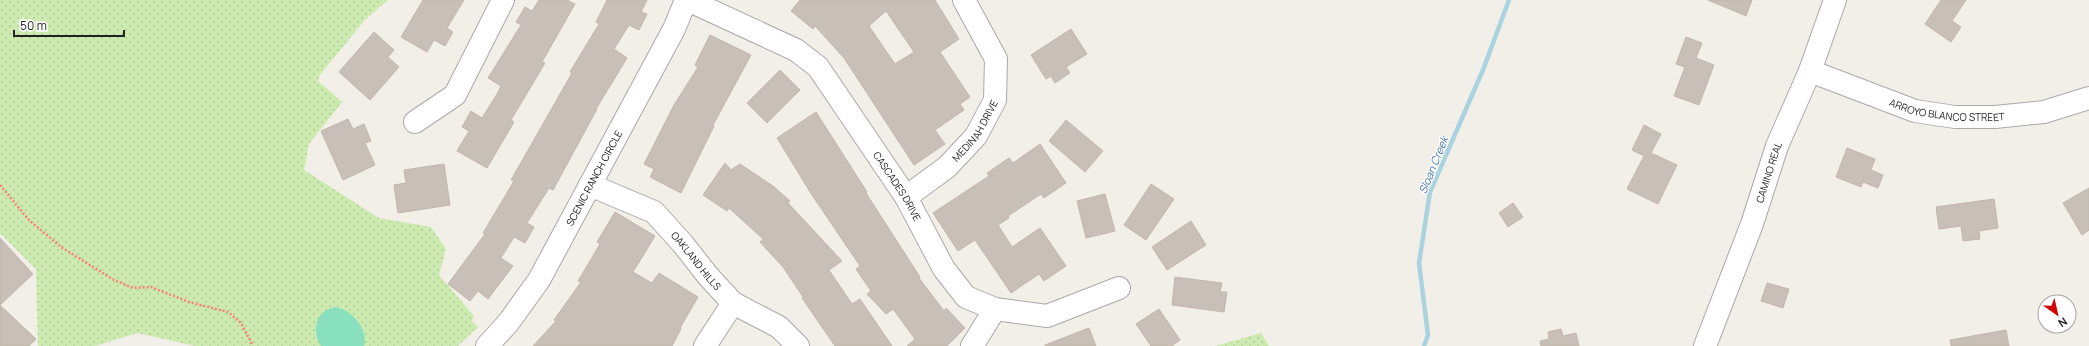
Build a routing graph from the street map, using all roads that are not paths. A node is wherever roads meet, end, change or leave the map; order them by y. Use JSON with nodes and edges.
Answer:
{"nodes":[{"id":1,"x":503,"y":0,"type":"edge"},
{"id":2,"x":687,"y":0,"type":"edge"},
{"id":3,"x":964,"y":0,"type":"edge"},
{"id":4,"x":1836,"y":0,"type":"edge"},
{"id":5,"x":1810,"y":71,"type":"junction"},
{"id":6,"x":2089,"y":98,"type":"edge"},
{"id":7,"x":415,"y":122,"type":"dead end"},
{"id":8,"x":590,"y":185,"type":"junction"},
{"id":9,"x":906,"y":197,"type":"junction"},
{"id":10,"x":1119,"y":288,"type":"dead end"},
{"id":11,"x":734,"y":303,"type":"junction"},
{"id":12,"x":995,"y":309,"type":"junction"},
{"id":13,"x":487,"y":346,"type":"edge"},
{"id":14,"x":704,"y":346,"type":"edge"},
{"id":15,"x":798,"y":346,"type":"edge"},
{"id":16,"x":972,"y":346,"type":"edge"},
{"id":17,"x":1705,"y":346,"type":"edge"}],
"edges":[{"from":1,"to":7,"type":"street"},
{"from":2,"to":8,"type":"street","name":"SCENIC RANCH CIRCLE"},
{"from":2,"to":9,"type":"street","name":"CASCADES DRIVE"},
{"from":3,"to":9,"type":"street","name":"MEDINAH DRIVE"},
{"from":4,"to":5,"type":"street","name":"CAMINO REAL"},
{"from":5,"to":6,"type":"street","name":"ARROYO BLANCO STREET"},
{"from":5,"to":17,"type":"street","name":"CAMINO REAL"},
{"from":8,"to":11,"type":"street","name":"OAKLAND HILLS"},
{"from":8,"to":13,"type":"street","name":"SCENIC RANCH CIRCLE"},
{"from":9,"to":12,"type":"street","name":"CASCADES DRIVE"},
{"from":10,"to":12,"type":"street","name":"CASCADES DRIVE"},
{"from":11,"to":14,"type":"street"},
{"from":11,"to":15,"type":"street","name":"OAKLAND HILLS"},
{"from":12,"to":16,"type":"street"}]}
